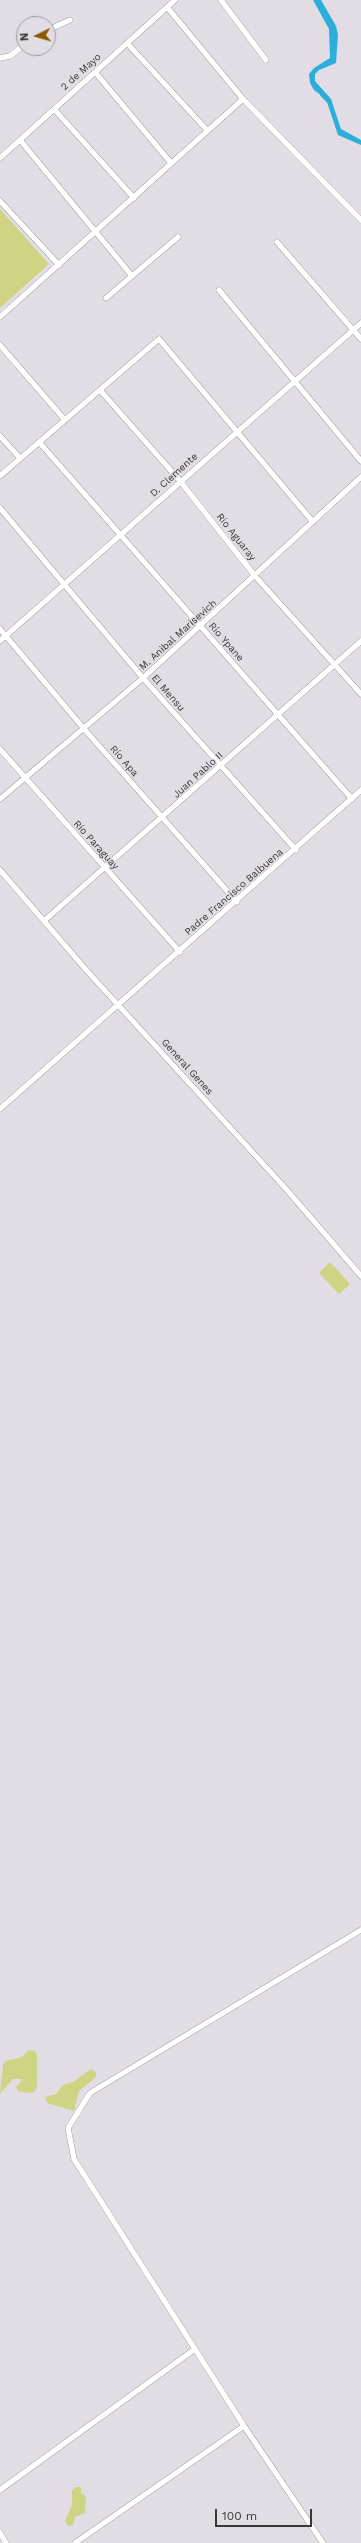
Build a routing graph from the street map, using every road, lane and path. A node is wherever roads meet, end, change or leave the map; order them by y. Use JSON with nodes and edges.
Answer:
{"nodes":[{"id":1,"x":175,"y":0,"type":"edge"},
{"id":2,"x":221,"y":0,"type":"edge"},
{"id":3,"x":167,"y":7,"type":"junction"},
{"id":4,"x":70,"y":20,"type":"dead end"},
{"id":5,"x":56,"y":26,"type":"edge"},
{"id":6,"x":127,"y":43,"type":"junction"},
{"id":7,"x":16,"y":51,"type":"edge"},
{"id":8,"x":0,"y":58,"type":"edge"},
{"id":9,"x":266,"y":60,"type":"dead end"},
{"id":10,"x":95,"y":72,"type":"junction"},
{"id":11,"x":243,"y":99,"type":"junction"},
{"id":12,"x":54,"y":109,"type":"junction"},
{"id":13,"x":207,"y":130,"type":"junction"},
{"id":14,"x":20,"y":140,"type":"junction"},
{"id":15,"x":0,"y":157,"type":"edge"},
{"id":16,"x":171,"y":163,"type":"junction"},
{"id":17,"x":134,"y":198,"type":"junction"},
{"id":18,"x":0,"y":201,"type":"edge"},
{"id":19,"x":361,"y":220,"type":"edge"},
{"id":20,"x":96,"y":232,"type":"junction"},
{"id":21,"x":178,"y":237,"type":"dead end"},
{"id":22,"x":277,"y":242,"type":"dead end"},
{"id":23,"x":59,"y":265,"type":"junction"},
{"id":24,"x":132,"y":276,"type":"junction"},
{"id":25,"x":219,"y":290,"type":"dead end"},
{"id":26,"x":106,"y":298,"type":"dead end"},
{"id":27,"x":0,"y":317,"type":"edge"},
{"id":28,"x":361,"y":323,"type":"edge"},
{"id":29,"x":353,"y":330,"type":"junction"},
{"id":30,"x":361,"y":339,"type":"edge"},
{"id":31,"x":0,"y":345,"type":"edge"},
{"id":32,"x":294,"y":381,"type":"junction"},
{"id":33,"x":100,"y":390,"type":"junction"},
{"id":34,"x":65,"y":420,"type":"junction"},
{"id":35,"x":237,"y":431,"type":"junction"},
{"id":36,"x":0,"y":436,"type":"edge"},
{"id":37,"x":39,"y":442,"type":"junction"},
{"id":38,"x":20,"y":458,"type":"junction"},
{"id":39,"x":361,"y":462,"type":"edge"},
{"id":40,"x":0,"y":476,"type":"edge"},
{"id":41,"x":361,"y":477,"type":"edge"},
{"id":42,"x":180,"y":481,"type":"junction"},
{"id":43,"x":0,"y":508,"type":"edge"},
{"id":44,"x":313,"y":522,"type":"junction"},
{"id":45,"x":122,"y":535,"type":"junction"},
{"id":46,"x":255,"y":576,"type":"junction"},
{"id":47,"x":65,"y":584,"type":"junction"},
{"id":48,"x":201,"y":626,"type":"junction"},
{"id":49,"x":0,"y":629,"type":"edge"},
{"id":50,"x":6,"y":636,"type":"junction"},
{"id":51,"x":0,"y":641,"type":"edge"},
{"id":52,"x":361,"y":641,"type":"edge"},
{"id":53,"x":335,"y":665,"type":"junction"},
{"id":54,"x":143,"y":678,"type":"junction"},
{"id":55,"x":361,"y":694,"type":"edge"},
{"id":56,"x":278,"y":715,"type":"junction"},
{"id":57,"x":85,"y":730,"type":"junction"},
{"id":58,"x":0,"y":749,"type":"edge"},
{"id":59,"x":221,"y":766,"type":"junction"},
{"id":60,"x":26,"y":778,"type":"junction"},
{"id":61,"x":361,"y":790,"type":"edge"},
{"id":62,"x":0,"y":799,"type":"edge"},
{"id":63,"x":352,"y":799,"type":"junction"},
{"id":64,"x":162,"y":818,"type":"junction"},
{"id":65,"x":296,"y":850,"type":"junction"},
{"id":66,"x":105,"y":868,"type":"junction"},
{"id":67,"x":0,"y":870,"type":"edge"},
{"id":68,"x":237,"y":902,"type":"junction"},
{"id":69,"x":45,"y":920,"type":"junction"},
{"id":70,"x":180,"y":952,"type":"junction"},
{"id":71,"x":118,"y":1005,"type":"junction"},
{"id":72,"x":0,"y":1109,"type":"edge"},
{"id":73,"x":361,"y":1276,"type":"edge"},
{"id":74,"x":361,"y":1930,"type":"edge"},
{"id":75,"x":195,"y":2349,"type":"junction"},
{"id":76,"x":244,"y":2426,"type":"junction"},
{"id":77,"x":0,"y":2490,"type":"edge"},
{"id":78,"x":0,"y":2533,"type":"edge"},
{"id":79,"x":6,"y":2543,"type":"edge"},
{"id":80,"x":75,"y":2543,"type":"edge"},
{"id":81,"x":323,"y":2543,"type":"edge"}],
"edges":[{"from":1,"to":3,"type":"street","name":"2 de Mayo"},
{"from":2,"to":9,"type":"street"},
{"from":3,"to":6,"type":"street","name":"2 de Mayo"},
{"from":3,"to":11,"type":"street"},
{"from":4,"to":5,"type":"street"},
{"from":6,"to":10,"type":"street","name":"2 de Mayo"},
{"from":6,"to":13,"type":"street"},
{"from":7,"to":8,"type":"street"},
{"from":10,"to":12,"type":"street","name":"2 de Mayo"},
{"from":10,"to":16,"type":"street"},
{"from":11,"to":13,"type":"street"},
{"from":11,"to":19,"type":"street"},
{"from":12,"to":14,"type":"street","name":"2 de Mayo"},
{"from":12,"to":17,"type":"street"},
{"from":13,"to":16,"type":"street"},
{"from":14,"to":15,"type":"street","name":"2 de Mayo"},
{"from":14,"to":20,"type":"street"},
{"from":16,"to":17,"type":"street"},
{"from":17,"to":20,"type":"street"},
{"from":18,"to":23,"type":"street"},
{"from":20,"to":23,"type":"street"},
{"from":20,"to":24,"type":"street"},
{"from":21,"to":24,"type":"street"},
{"from":22,"to":29,"type":"street"},
{"from":23,"to":27,"type":"street"},
{"from":24,"to":26,"type":"street"},
{"from":25,"to":32,"type":"street"},
{"from":28,"to":29,"type":"street","name":"D. Clemente"},
{"from":29,"to":30,"type":"street"},
{"from":29,"to":32,"type":"street","name":"D. Clemente"},
{"from":31,"to":34,"type":"street"},
{"from":32,"to":35,"type":"street","name":"D. Clemente"},
{"from":32,"to":39,"type":"street"},
{"from":33,"to":34,"type":"street"},
{"from":33,"to":35,"type":"street"},
{"from":33,"to":42,"type":"street","name":"Río Aguaray"},
{"from":34,"to":37,"type":"street"},
{"from":35,"to":42,"type":"street","name":"D. Clemente"},
{"from":35,"to":44,"type":"street"},
{"from":36,"to":38,"type":"street"},
{"from":37,"to":38,"type":"street"},
{"from":37,"to":45,"type":"street","name":"Río Ypane"},
{"from":38,"to":40,"type":"street"},
{"from":41,"to":44,"type":"street","name":"M. Anibal Marisevich"},
{"from":42,"to":45,"type":"street","name":"D. Clemente"},
{"from":42,"to":46,"type":"street","name":"Río Aguaray"},
{"from":43,"to":47,"type":"street","name":"El Mensu"},
{"from":44,"to":46,"type":"street","name":"M. Anibal Marisevich"},
{"from":45,"to":47,"type":"street","name":"D. Clemente"},
{"from":45,"to":48,"type":"street","name":"Río Ypane"},
{"from":46,"to":48,"type":"street","name":"M. Anibal Marisevich"},
{"from":46,"to":53,"type":"street","name":"Río Aguaray"},
{"from":47,"to":50,"type":"street","name":"D. Clemente"},
{"from":47,"to":54,"type":"street","name":"El Mensu"},
{"from":48,"to":54,"type":"street","name":"M. Anibal Marisevich"},
{"from":48,"to":56,"type":"street","name":"Río Ypane"},
{"from":49,"to":50,"type":"street","name":"Río Apa"},
{"from":50,"to":51,"type":"street","name":"D. Clemente"},
{"from":50,"to":57,"type":"street","name":"Río Apa"},
{"from":52,"to":53,"type":"street","name":"Juan Pablo II"},
{"from":53,"to":55,"type":"street","name":"Río Aguaray"},
{"from":53,"to":56,"type":"street","name":"Juan Pablo II"},
{"from":54,"to":57,"type":"street","name":"M. Anibal Marisevich"},
{"from":54,"to":59,"type":"street","name":"El Mensu"},
{"from":56,"to":59,"type":"street","name":"Juan Pablo II"},
{"from":56,"to":63,"type":"street","name":"Río Ypane"},
{"from":57,"to":60,"type":"street","name":"M. Anibal Marisevich"},
{"from":57,"to":64,"type":"street","name":"Río Apa"},
{"from":58,"to":60,"type":"street","name":"Río Paraguay"},
{"from":59,"to":64,"type":"street","name":"Juan Pablo II"},
{"from":59,"to":65,"type":"street","name":"El Mensu"},
{"from":60,"to":62,"type":"street","name":"M. Anibal Marisevich"},
{"from":60,"to":66,"type":"street","name":"Río Paraguay"},
{"from":61,"to":63,"type":"street","name":"Padre Francisco Balbuena"},
{"from":63,"to":65,"type":"street","name":"Padre Francisco Balbuena"},
{"from":64,"to":66,"type":"street","name":"Juan Pablo II"},
{"from":64,"to":68,"type":"street","name":"Río Apa"},
{"from":65,"to":68,"type":"street","name":"Padre Francisco Balbuena"},
{"from":66,"to":69,"type":"street","name":"Juan Pablo II"},
{"from":66,"to":70,"type":"street","name":"Río Paraguay"},
{"from":67,"to":69,"type":"street","name":"General Genes"},
{"from":68,"to":70,"type":"street","name":"Padre Francisco Balbuena"},
{"from":69,"to":71,"type":"street","name":"General Genes"},
{"from":70,"to":71,"type":"street","name":"Padre Francisco Balbuena"},
{"from":71,"to":72,"type":"street","name":"Padre Francisco Balbuena"},
{"from":71,"to":73,"type":"street","name":"General Genes"},
{"from":74,"to":75,"type":"street"},
{"from":75,"to":76,"type":"street"},
{"from":75,"to":77,"type":"street"},
{"from":76,"to":80,"type":"street"},
{"from":76,"to":81,"type":"street"},
{"from":78,"to":79,"type":"street"}]}
